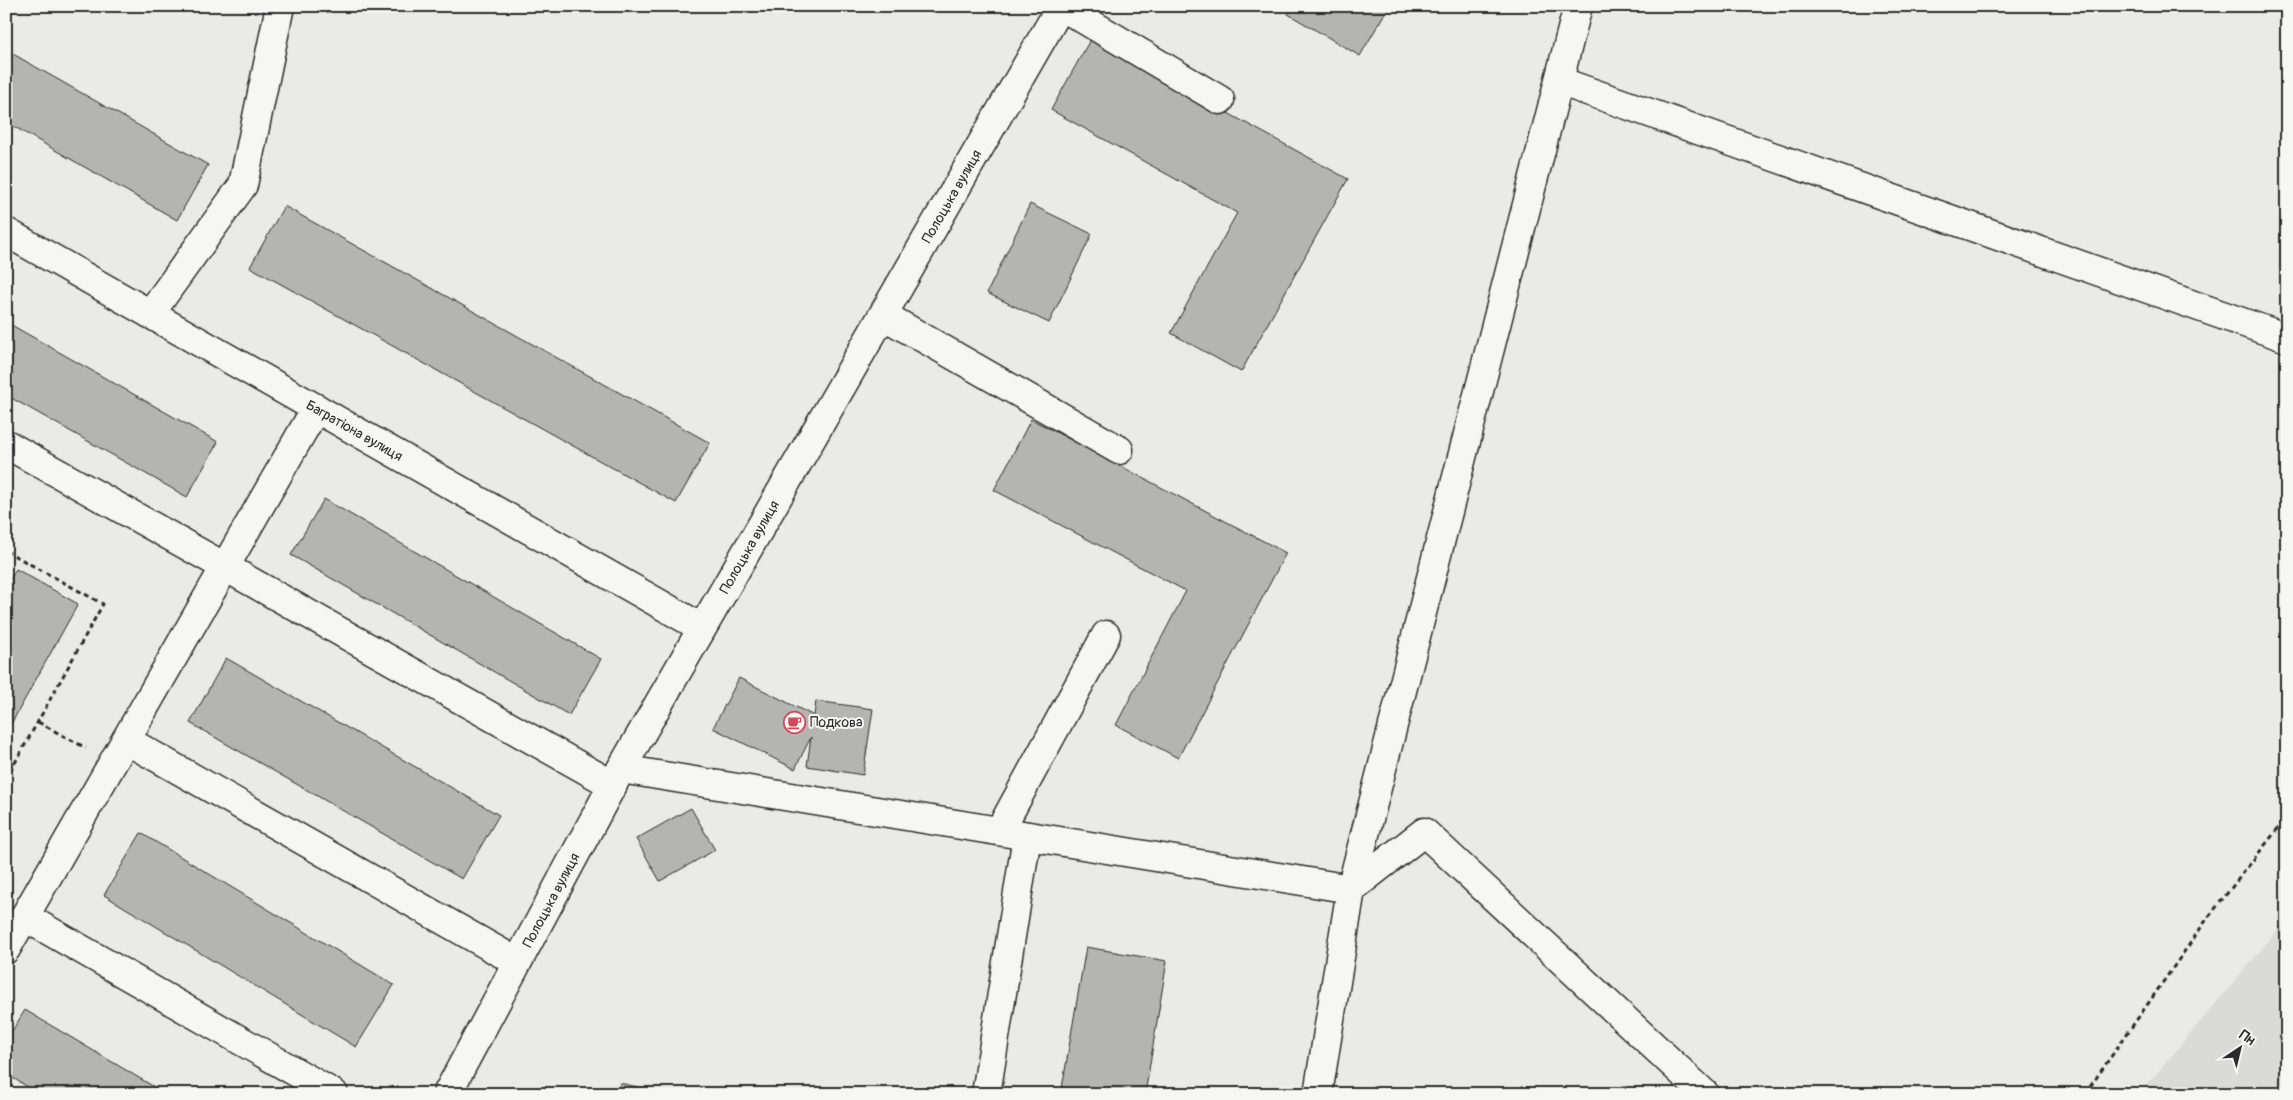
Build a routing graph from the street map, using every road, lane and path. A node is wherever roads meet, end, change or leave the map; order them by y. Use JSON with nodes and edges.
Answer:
{"nodes":[{"id":1,"x":280,"y":6,"type":"edge"},
{"id":2,"x":1061,"y":6,"type":"edge"},
{"id":3,"x":1578,"y":6,"type":"edge"},
{"id":4,"x":1559,"y":81,"type":"junction"},
{"id":5,"x":1220,"y":100,"type":"dead end"},
{"id":6,"x":6,"y":232,"type":"edge"},
{"id":7,"x":150,"y":314,"type":"junction"},
{"id":8,"x":883,"y":315,"type":"junction"},
{"id":9,"x":2287,"y":338,"type":"edge"},
{"id":10,"x":316,"y":408,"type":"junction"},
{"id":11,"x":6,"y":444,"type":"edge"},
{"id":12,"x":1119,"y":450,"type":"dead end"},
{"id":13,"x":6,"y":550,"type":"edge"},
{"id":14,"x":226,"y":566,"type":"junction"},
{"id":15,"x":702,"y":628,"type":"junction"},
{"id":16,"x":1106,"y":635,"type":"dead end"},
{"id":17,"x":38,"y":722,"type":"junction"},
{"id":18,"x":126,"y":740,"type":"junction"},
{"id":19,"x":74,"y":742,"type":"dead end"},
{"id":20,"x":617,"y":777,"type":"junction"},
{"id":21,"x":6,"y":779,"type":"edge"},
{"id":22,"x":2287,"y":817,"type":"edge"},
{"id":23,"x":1000,"y":830,"type":"junction"},
{"id":24,"x":1027,"y":836,"type":"junction"},
{"id":25,"x":1351,"y":889,"type":"junction"},
{"id":26,"x":25,"y":917,"type":"junction"},
{"id":27,"x":6,"y":949,"type":"edge"},
{"id":28,"x":517,"y":962,"type":"junction"},
{"id":29,"x":334,"y":1094,"type":"edge"},
{"id":30,"x":446,"y":1094,"type":"edge"},
{"id":31,"x":986,"y":1094,"type":"edge"},
{"id":32,"x":1318,"y":1094,"type":"edge"},
{"id":33,"x":1705,"y":1094,"type":"edge"},
{"id":34,"x":2085,"y":1094,"type":"edge"}],
"edges":[{"from":1,"to":7,"type":"street"},
{"from":2,"to":5,"type":"street"},
{"from":2,"to":8,"type":"street","name":"Полоцька вулиця"},
{"from":3,"to":4,"type":"street"},
{"from":4,"to":9,"type":"street"},
{"from":4,"to":25,"type":"street"},
{"from":6,"to":7,"type":"street","name":"Багратіона вулиця"},
{"from":7,"to":10,"type":"street","name":"Багратіона вулиця"},
{"from":8,"to":12,"type":"street"},
{"from":8,"to":15,"type":"street","name":"Полоцька вулиця"},
{"from":10,"to":14,"type":"street"},
{"from":10,"to":15,"type":"street","name":"Багратіона вулиця"},
{"from":11,"to":14,"type":"street"},
{"from":13,"to":17,"type":"path"},
{"from":14,"to":18,"type":"street"},
{"from":14,"to":20,"type":"street"},
{"from":15,"to":20,"type":"street","name":"Полоцька вулиця"},
{"from":16,"to":23,"type":"street"},
{"from":17,"to":19,"type":"path"},
{"from":17,"to":21,"type":"path"},
{"from":18,"to":26,"type":"street"},
{"from":18,"to":28,"type":"street"},
{"from":20,"to":23,"type":"street"},
{"from":20,"to":28,"type":"street","name":"Полоцька вулиця"},
{"from":22,"to":34,"type":"path"},
{"from":23,"to":24,"type":"street"},
{"from":24,"to":25,"type":"street"},
{"from":24,"to":31,"type":"street"},
{"from":25,"to":32,"type":"street"},
{"from":25,"to":33,"type":"street"},
{"from":26,"to":27,"type":"street"},
{"from":26,"to":29,"type":"street"},
{"from":28,"to":30,"type":"street","name":"Полоцька вулиця"}]}
